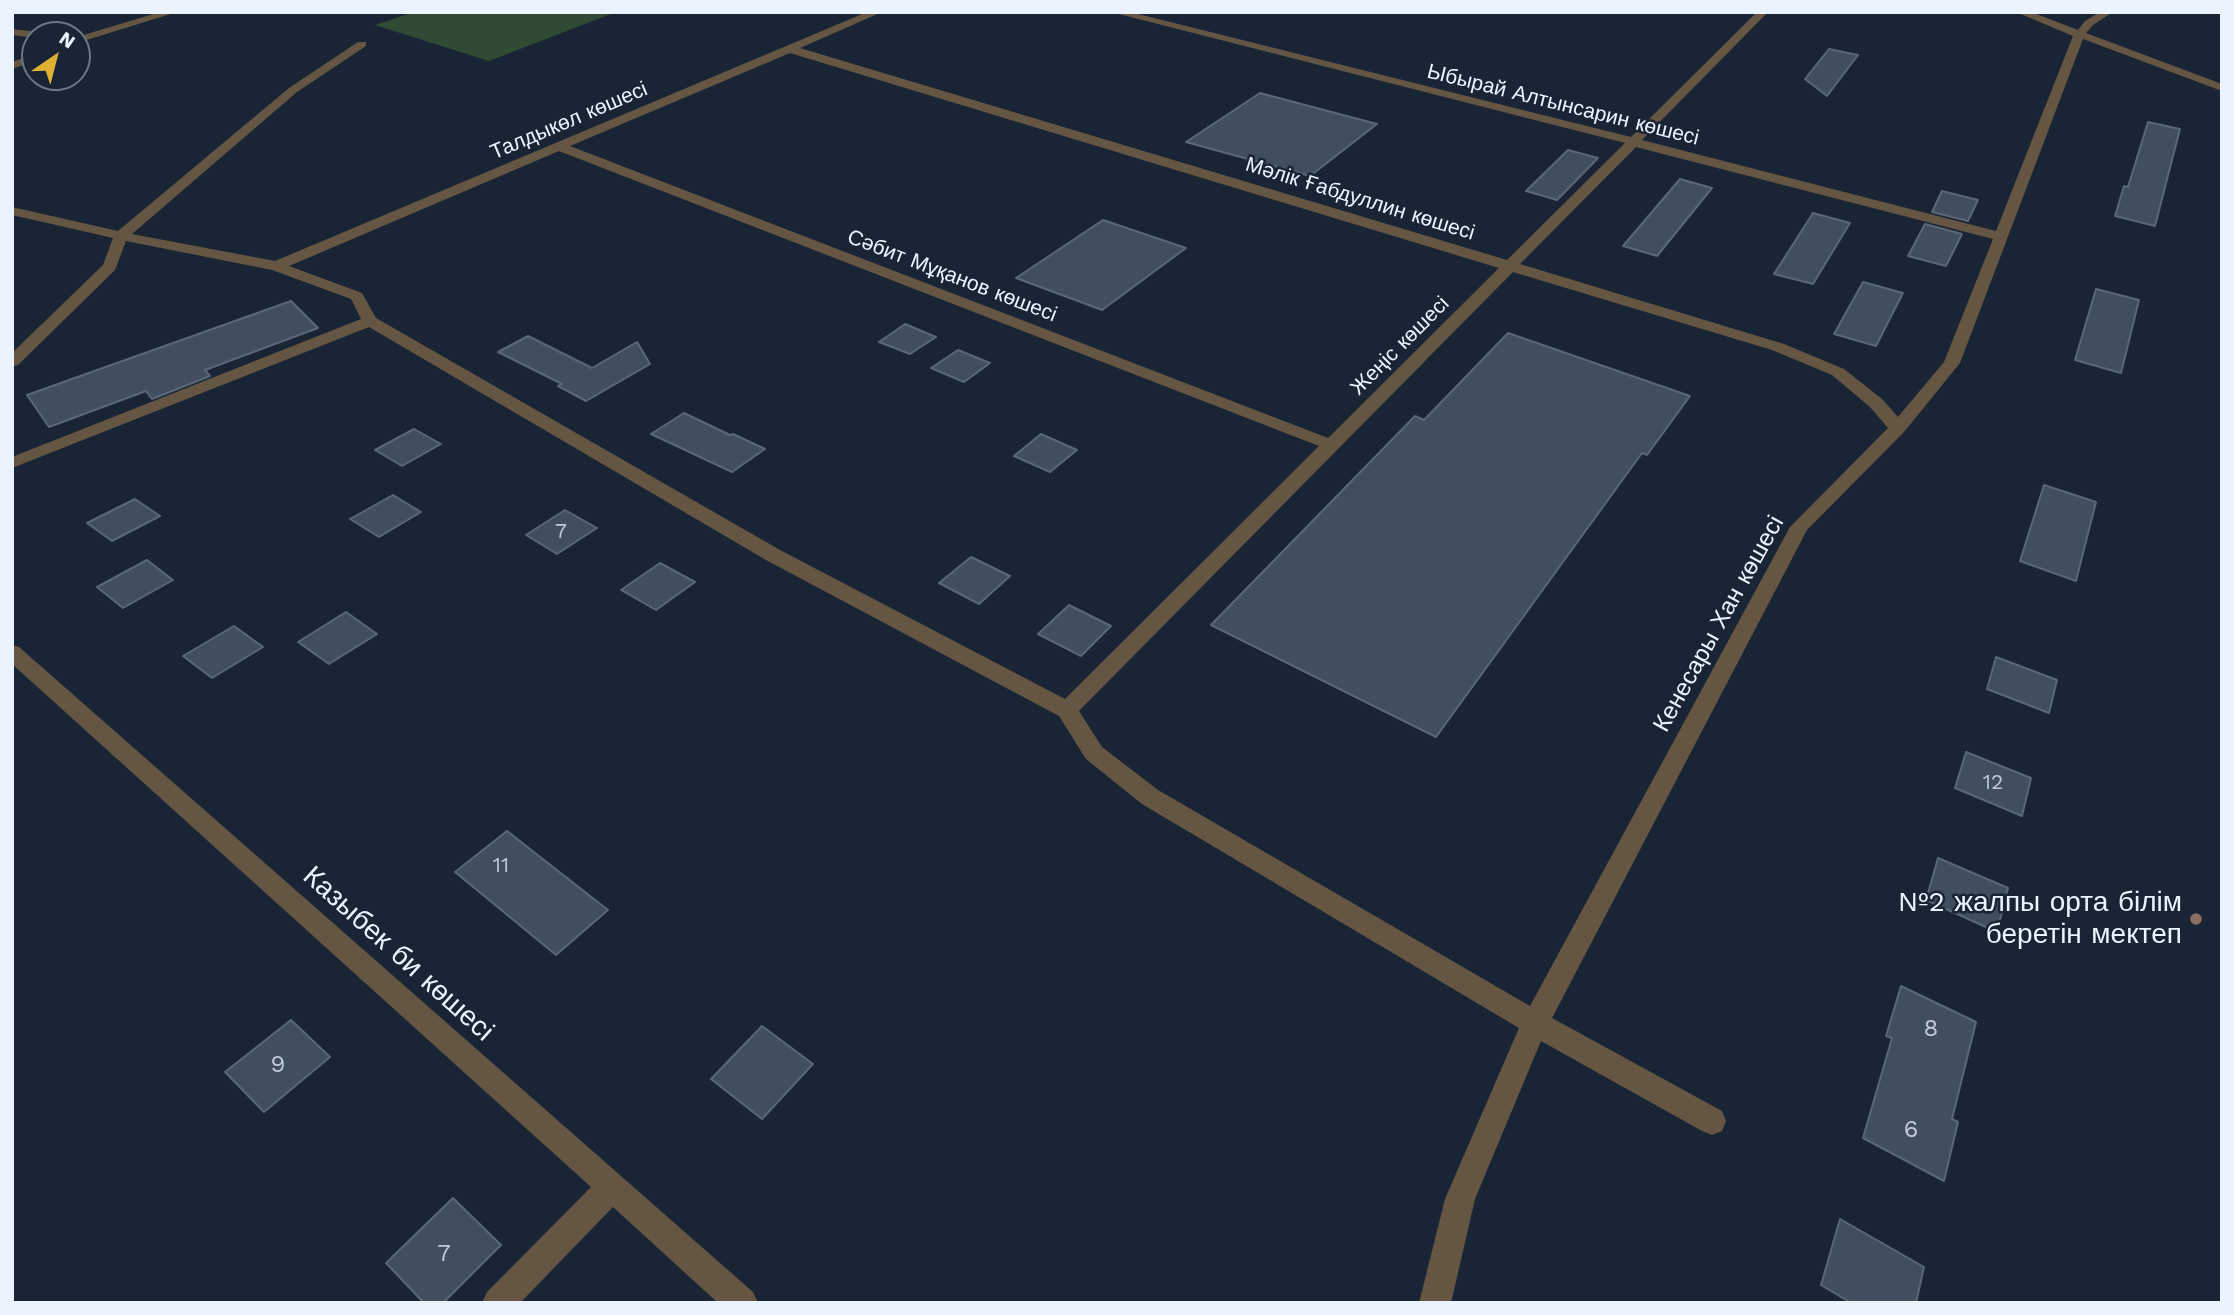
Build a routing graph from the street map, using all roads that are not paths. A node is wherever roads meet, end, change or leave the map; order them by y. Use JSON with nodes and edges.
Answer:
{"nodes":[{"id":1,"x":172,"y":12,"type":"edge"},
{"id":2,"x":877,"y":12,"type":"edge"},
{"id":3,"x":1116,"y":12,"type":"edge"},
{"id":4,"x":1763,"y":12,"type":"edge"},
{"id":5,"x":2021,"y":12,"type":"edge"},
{"id":6,"x":2108,"y":12,"type":"edge"},
{"id":7,"x":2080,"y":35,"type":"junction"},
{"id":8,"x":91,"y":36,"type":"edge"},
{"id":9,"x":362,"y":44,"type":"dead end"},
{"id":10,"x":790,"y":49,"type":"junction"},
{"id":11,"x":2222,"y":89,"type":"edge"},
{"id":12,"x":1634,"y":143,"type":"junction"},
{"id":13,"x":557,"y":146,"type":"junction"},
{"id":14,"x":12,"y":211,"type":"edge"},
{"id":15,"x":121,"y":236,"type":"junction"},
{"id":16,"x":2001,"y":237,"type":"junction"},
{"id":17,"x":276,"y":266,"type":"junction"},
{"id":18,"x":1510,"y":267,"type":"junction"},
{"id":19,"x":370,"y":321,"type":"junction"},
{"id":20,"x":12,"y":362,"type":"edge"},
{"id":21,"x":1898,"y":428,"type":"junction"},
{"id":22,"x":1331,"y":445,"type":"junction"},
{"id":23,"x":12,"y":463,"type":"edge"},
{"id":24,"x":12,"y":652,"type":"edge"},
{"id":25,"x":1067,"y":710,"type":"junction"},
{"id":26,"x":1535,"y":1023,"type":"junction"},
{"id":27,"x":1712,"y":1121,"type":"dead end"},
{"id":28,"x":611,"y":1188,"type":"junction"},
{"id":29,"x":498,"y":1303,"type":"edge"},
{"id":30,"x":742,"y":1303,"type":"edge"},
{"id":31,"x":1435,"y":1303,"type":"edge"}],
"edges":[{"from":1,"to":8,"type":"street"},
{"from":2,"to":10,"type":"street","name":"Талдыкөл көшесі"},
{"from":3,"to":12,"type":"street","name":"Ыбырай Алтынсарин көшесі"},
{"from":4,"to":12,"type":"street","name":"Жеңіс көшесі"},
{"from":5,"to":7,"type":"street"},
{"from":6,"to":7,"type":"street","name":"Кенесары Хан көшесі"},
{"from":7,"to":11,"type":"street"},
{"from":7,"to":16,"type":"street","name":"Кенесары Хан көшесі"},
{"from":9,"to":15,"type":"street"},
{"from":10,"to":13,"type":"street","name":"Талдыкөл көшесі"},
{"from":10,"to":18,"type":"street","name":"Мәлік Ғабдуллин көшесі"},
{"from":12,"to":16,"type":"street","name":"Ыбырай Алтынсарин көшесі"},
{"from":12,"to":18,"type":"street","name":"Жеңіс көшесі"},
{"from":13,"to":17,"type":"street","name":"Талдыкөл көшесі"},
{"from":13,"to":22,"type":"street","name":"Сәбит Мұқанов көшесі"},
{"from":14,"to":15,"type":"street"},
{"from":15,"to":17,"type":"street"},
{"from":15,"to":20,"type":"street"},
{"from":16,"to":21,"type":"street","name":"Кенесары Хан көшесі"},
{"from":17,"to":19,"type":"street"},
{"from":18,"to":21,"type":"street","name":"Мәлік Ғабдуллин көшесі"},
{"from":18,"to":22,"type":"street","name":"Жеңіс көшесі"},
{"from":19,"to":23,"type":"street"},
{"from":19,"to":25,"type":"street"},
{"from":21,"to":26,"type":"street","name":"Кенесары Хан көшесі"},
{"from":22,"to":25,"type":"street","name":"Жеңіс көшесі"},
{"from":24,"to":28,"type":"street","name":"Казыбек би көшесі"},
{"from":25,"to":26,"type":"street"},
{"from":26,"to":27,"type":"street"},
{"from":26,"to":31,"type":"street","name":"Кенесары Хан көшесі"},
{"from":28,"to":29,"type":"street"},
{"from":28,"to":30,"type":"street","name":"Казыбек би көшесі"}]}
